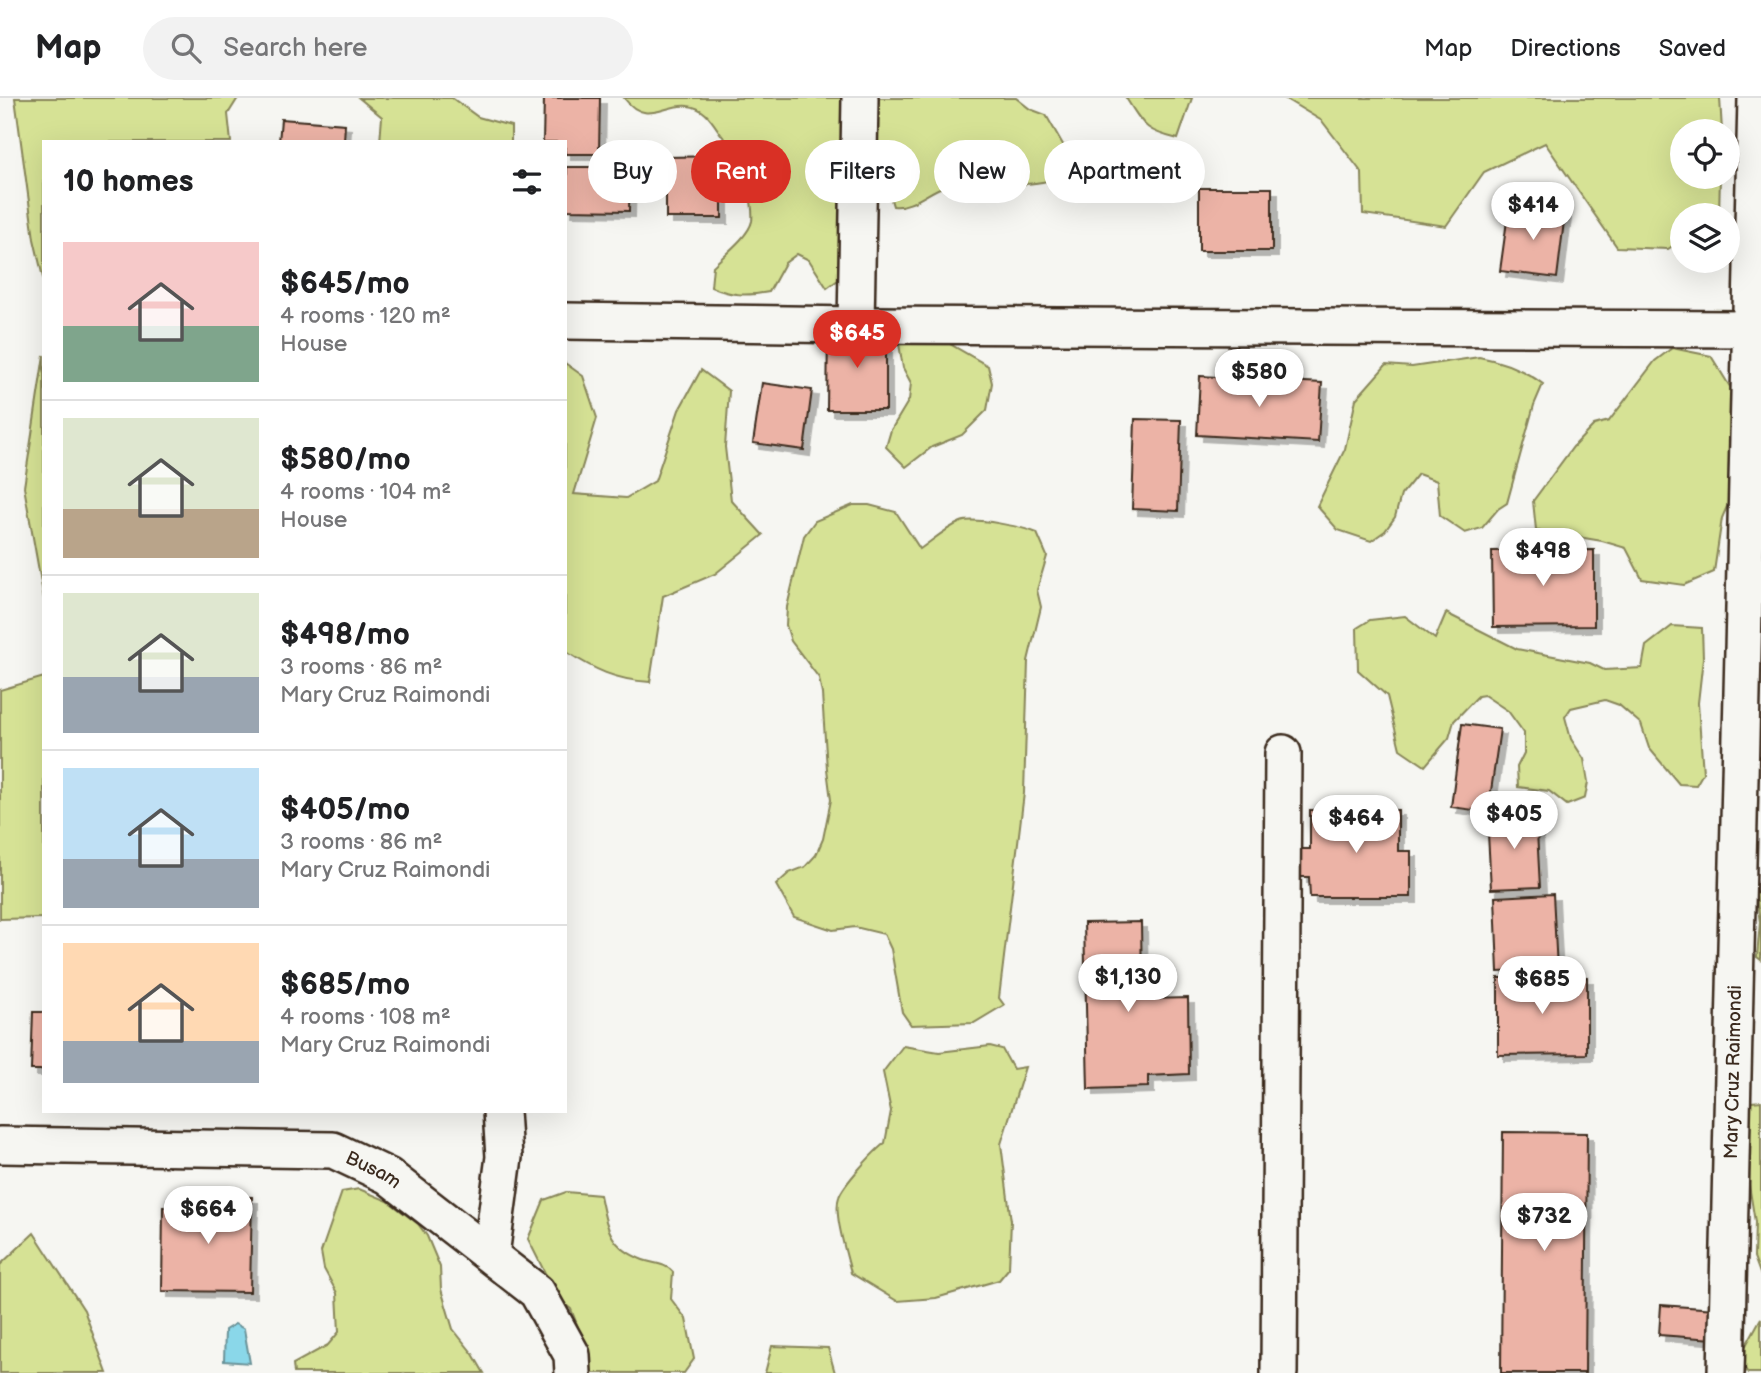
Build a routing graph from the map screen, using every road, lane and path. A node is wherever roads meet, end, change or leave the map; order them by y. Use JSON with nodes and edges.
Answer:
{"nodes":[{"id":1,"x":860,"y":98,"type":"edge"},
{"id":2,"x":1756,"y":98,"type":"edge"},
{"id":3,"x":567,"y":321,"type":"edge"},
{"id":4,"x":856,"y":325,"type":"junction"},
{"id":5,"x":1751,"y":329,"type":"junction"},
{"id":6,"x":1283,"y":753,"type":"dead end"},
{"id":7,"x":1747,"y":1050,"type":"edge"},
{"id":8,"x":500,"y":1113,"type":"edge"},
{"id":9,"x":0,"y":1145,"type":"edge"},
{"id":10,"x":491,"y":1255,"type":"junction"},
{"id":11,"x":573,"y":1373,"type":"edge"},
{"id":12,"x":1279,"y":1373,"type":"edge"},
{"id":13,"x":1726,"y":1373,"type":"edge"}],
"edges":[{"from":1,"to":4,"type":"street"},
{"from":2,"to":5,"type":"street","name":"Mary Cruz Raimondi"},
{"from":3,"to":4,"type":"street"},
{"from":4,"to":5,"type":"street"},
{"from":5,"to":7,"type":"street","name":"Mary Cruz Raimondi"},
{"from":6,"to":12,"type":"street"},
{"from":7,"to":13,"type":"street","name":"Mary Cruz Raimondi"},
{"from":8,"to":10,"type":"street"},
{"from":9,"to":10,"type":"street","name":"Busam"},
{"from":10,"to":11,"type":"street","name":"Busam"}]}
